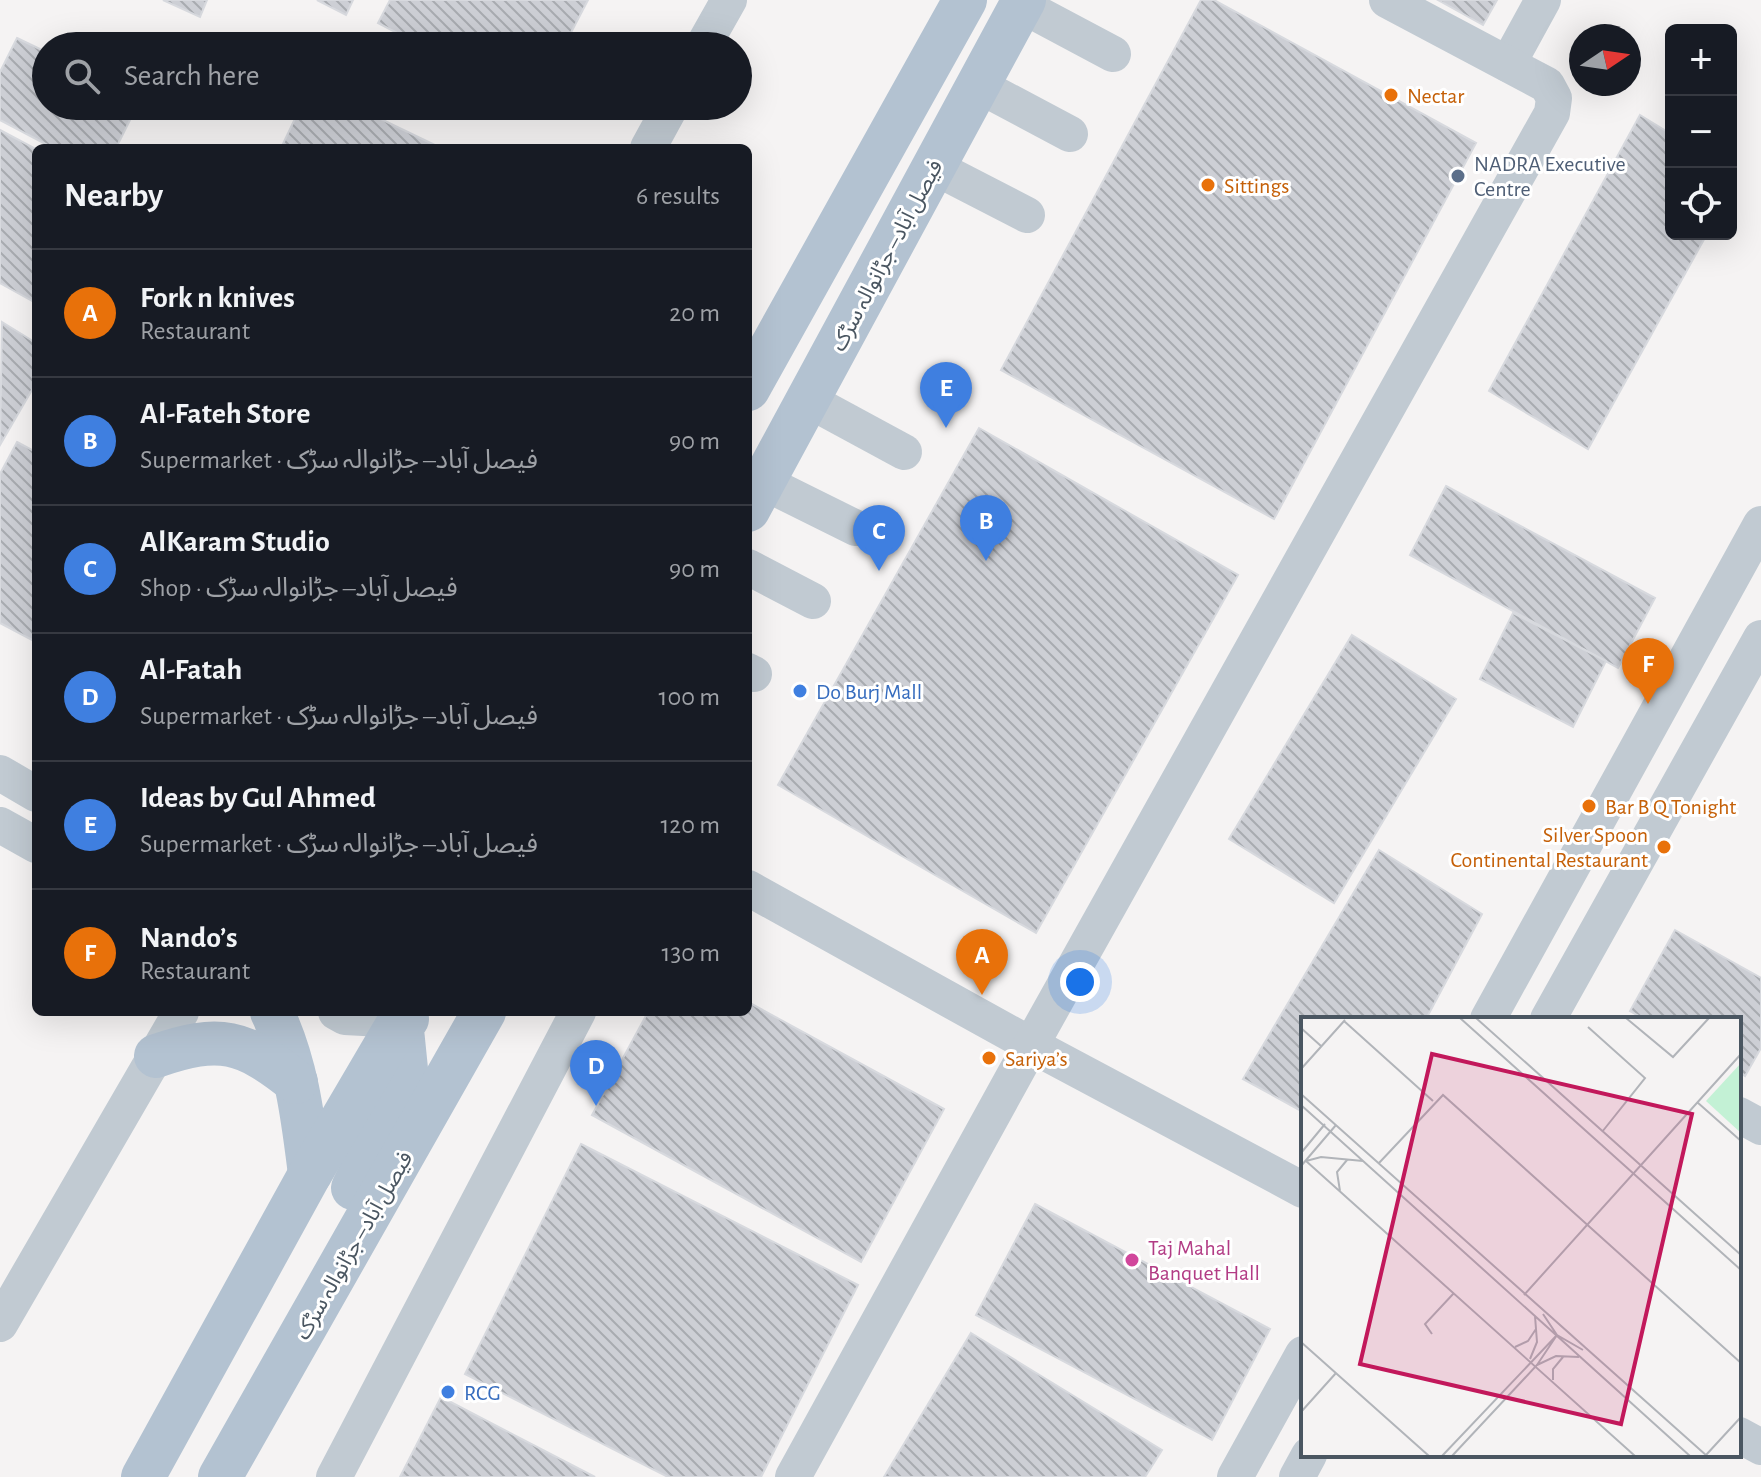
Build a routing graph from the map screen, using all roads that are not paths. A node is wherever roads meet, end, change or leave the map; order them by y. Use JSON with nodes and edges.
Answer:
{"nodes":[{"id":1,"x":729,"y":0,"type":"edge"},
{"id":2,"x":965,"y":0,"type":"edge"},
{"id":3,"x":1387,"y":0,"type":"edge"},
{"id":4,"x":1543,"y":0,"type":"edge"},
{"id":5,"x":1022,"y":3,"type":"edge"},
{"id":6,"x":711,"y":32,"type":"edge"},
{"id":7,"x":1113,"y":54,"type":"dead end"},
{"id":8,"x":1508,"y":64,"type":"junction"},
{"id":9,"x":978,"y":85,"type":"junction"},
{"id":10,"x":663,"y":120,"type":"edge"},
{"id":11,"x":1070,"y":134,"type":"dead end"},
{"id":12,"x":650,"y":144,"type":"edge"},
{"id":13,"x":934,"y":167,"type":"junction"},
{"id":14,"x":1027,"y":215,"type":"dead end"},
{"id":15,"x":752,"y":382,"type":"edge"},
{"id":16,"x":808,"y":400,"type":"junction"},
{"id":17,"x":904,"y":452,"type":"dead end"},
{"id":18,"x":755,"y":496,"type":"edge"},
{"id":19,"x":1761,"y":524,"type":"edge"},
{"id":20,"x":856,"y":528,"type":"dead end"},
{"id":21,"x":752,"y":569,"type":"edge"},
{"id":22,"x":813,"y":601,"type":"dead end"},
{"id":23,"x":1761,"y":638,"type":"edge"},
{"id":24,"x":0,"y":773,"type":"edge"},
{"id":25,"x":32,"y":792,"type":"edge"},
{"id":26,"x":0,"y":825,"type":"edge"},
{"id":27,"x":32,"y":843,"type":"edge"},
{"id":28,"x":752,"y":890,"type":"edge"},
{"id":29,"x":179,"y":1016,"type":"edge"},
{"id":30,"x":274,"y":1016,"type":"edge"},
{"id":31,"x":343,"y":1016,"type":"edge"},
{"id":32,"x":366,"y":1016,"type":"edge"},
{"id":33,"x":407,"y":1016,"type":"edge"},
{"id":34,"x":408,"y":1016,"type":"edge"},
{"id":35,"x":482,"y":1016,"type":"edge"},
{"id":36,"x":576,"y":1016,"type":"edge"},
{"id":37,"x":1489,"y":1017,"type":"edge"},
{"id":38,"x":1553,"y":1017,"type":"edge"},
{"id":39,"x":1031,"y":1045,"type":"junction"},
{"id":40,"x":156,"y":1056,"type":"junction"},
{"id":41,"x":296,"y":1082,"type":"junction"},
{"id":42,"x":1741,"y":1116,"type":"edge"},
{"id":43,"x":1761,"y":1127,"type":"edge"},
{"id":44,"x":310,"y":1174,"type":"junction"},
{"id":45,"x":1301,"y":1189,"type":"edge"},
{"id":46,"x":0,"y":1324,"type":"edge"},
{"id":47,"x":1301,"y":1358,"type":"edge"},
{"id":48,"x":1741,"y":1436,"type":"edge"},
{"id":49,"x":1761,"y":1447,"type":"edge"},
{"id":50,"x":1308,"y":1457,"type":"edge"},
{"id":51,"x":143,"y":1477,"type":"edge"},
{"id":52,"x":220,"y":1477,"type":"edge"},
{"id":53,"x":334,"y":1477,"type":"edge"},
{"id":54,"x":793,"y":1477,"type":"edge"},
{"id":55,"x":1235,"y":1477,"type":"edge"},
{"id":56,"x":1297,"y":1477,"type":"edge"}],
"edges":[{"from":1,"to":6,"type":"street"},
{"from":2,"to":15,"type":"main road"},
{"from":3,"to":8,"type":"street"},
{"from":4,"to":8,"type":"street"},
{"from":5,"to":7,"type":"street"},
{"from":5,"to":9,"type":"main road","name":"فیصل آباد– جڑانوالہ سڑک"},
{"from":8,"to":39,"type":"street"},
{"from":9,"to":11,"type":"street"},
{"from":9,"to":13,"type":"main road","name":"فیصل آباد– جڑانوالہ سڑک"},
{"from":10,"to":12,"type":"street"},
{"from":13,"to":14,"type":"street"},
{"from":13,"to":16,"type":"main road","name":"فیصل آباد– جڑانوالہ سڑک"},
{"from":16,"to":17,"type":"street"},
{"from":16,"to":18,"type":"main road","name":"فیصل آباد– جڑانوالہ سڑک"},
{"from":18,"to":20,"type":"street"},
{"from":19,"to":37,"type":"street"},
{"from":21,"to":22,"type":"street"},
{"from":23,"to":38,"type":"street"},
{"from":24,"to":25,"type":"street"},
{"from":26,"to":27,"type":"street"},
{"from":28,"to":39,"type":"street"},
{"from":29,"to":40,"type":"street"},
{"from":30,"to":41,"type":"main road"},
{"from":31,"to":32,"type":"street"},
{"from":33,"to":44,"type":"main road"},
{"from":34,"to":52,"type":"main road"},
{"from":35,"to":52,"type":"main road","name":"فیصل آباد– جڑانوالہ سڑک"},
{"from":36,"to":53,"type":"street"},
{"from":39,"to":45,"type":"street"},
{"from":39,"to":54,"type":"street"},
{"from":40,"to":41,"type":"main road"},
{"from":40,"to":46,"type":"street"},
{"from":41,"to":44,"type":"main road"},
{"from":42,"to":43,"type":"street"},
{"from":44,"to":51,"type":"main road"},
{"from":47,"to":55,"type":"street"},
{"from":48,"to":49,"type":"street"},
{"from":50,"to":56,"type":"street"}]}
